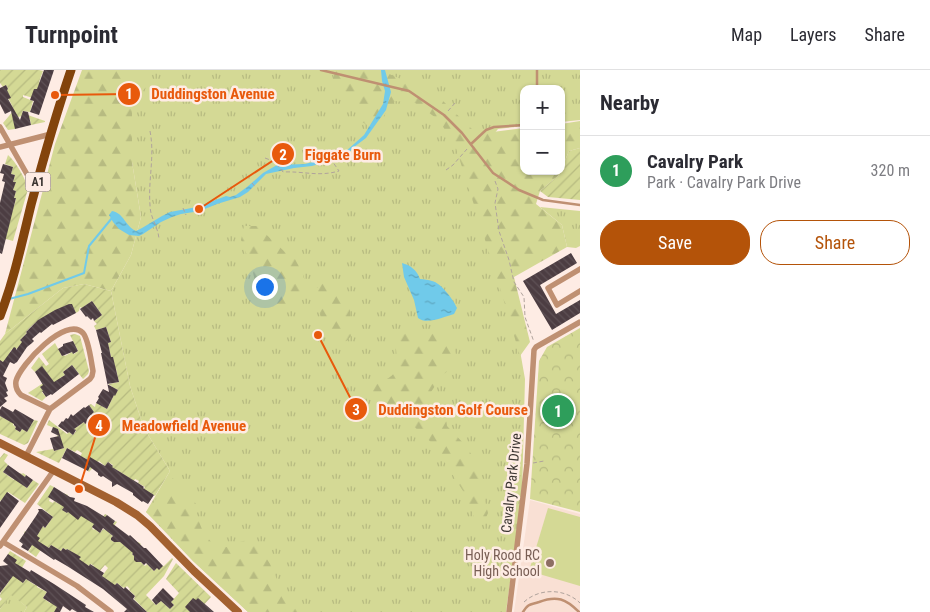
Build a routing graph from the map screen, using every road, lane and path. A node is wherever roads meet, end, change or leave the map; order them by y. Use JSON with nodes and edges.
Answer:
{"nodes":[{"id":1,"x":71,"y":70,"type":"edge"},
{"id":2,"x":321,"y":70,"type":"edge"},
{"id":3,"x":537,"y":70,"type":"edge"},
{"id":4,"x":537,"y":85,"type":"edge"},
{"id":5,"x":520,"y":125,"type":"edge"},
{"id":6,"x":0,"y":126,"type":"edge"},
{"id":7,"x":150,"y":131,"type":"dead end"},
{"id":8,"x":51,"y":134,"type":"junction"},
{"id":9,"x":10,"y":144,"type":"junction"},
{"id":10,"x":471,"y":144,"type":"junction"},
{"id":11,"x":0,"y":147,"type":"edge"},
{"id":12,"x":328,"y":155,"type":"dead end"},
{"id":13,"x":265,"y":158,"type":"dead end"},
{"id":14,"x":446,"y":170,"type":"dead end"},
{"id":15,"x":493,"y":173,"type":"junction"},
{"id":16,"x":28,"y":176,"type":"dead end"},
{"id":17,"x":252,"y":184,"type":"dead end"},
{"id":18,"x":256,"y":188,"type":"dead end"},
{"id":19,"x":580,"y":205,"type":"edge"},
{"id":20,"x":183,"y":208,"type":"dead end"},
{"id":21,"x":186,"y":215,"type":"dead end"},
{"id":22,"x":159,"y":239,"type":"dead end"},
{"id":23,"x":580,"y":269,"type":"edge"},
{"id":24,"x":580,"y":291,"type":"edge"},
{"id":25,"x":0,"y":316,"type":"edge"},
{"id":26,"x":580,"y":322,"type":"edge"},
{"id":27,"x":536,"y":347,"type":"junction"},
{"id":28,"x":50,"y":409,"type":"junction"},
{"id":29,"x":0,"y":443,"type":"edge"},
{"id":30,"x":26,"y":456,"type":"junction"},
{"id":31,"x":544,"y":461,"type":"dead end"},
{"id":32,"x":527,"y":464,"type":"junction"},
{"id":33,"x":54,"y":470,"type":"junction"},
{"id":34,"x":2,"y":544,"type":"edge"},
{"id":35,"x":111,"y":612,"type":"edge"},
{"id":36,"x":238,"y":612,"type":"edge"},
{"id":37,"x":509,"y":612,"type":"edge"},
{"id":38,"x":523,"y":612,"type":"edge"},
{"id":39,"x":579,"y":612,"type":"edge"}],
"edges":[{"from":1,"to":8,"type":"main road","number":"A1"},
{"from":2,"to":10,"type":"lane"},
{"from":3,"to":4,"type":"lane"},
{"from":5,"to":10,"type":"lane"},
{"from":6,"to":9,"type":"street"},
{"from":7,"to":22,"type":"path"},
{"from":8,"to":9,"type":"street"},
{"from":8,"to":25,"type":"main road","number":"A1"},
{"from":9,"to":11,"type":"street"},
{"from":9,"to":16,"type":"street"},
{"from":10,"to":14,"type":"path"},
{"from":10,"to":15,"type":"lane"},
{"from":12,"to":13,"type":"path"},
{"from":15,"to":19,"type":"lane"},
{"from":15,"to":27,"type":"path"},
{"from":17,"to":18,"type":"path"},
{"from":20,"to":21,"type":"path"},
{"from":23,"to":24,"type":"street"},
{"from":26,"to":27,"type":"street"},
{"from":27,"to":32,"type":"street","name":"Cavalry Park Drive"},
{"from":28,"to":28,"type":"street"},
{"from":28,"to":30,"type":"street"},
{"from":29,"to":30,"type":"street"},
{"from":30,"to":33,"type":"street"},
{"from":31,"to":32,"type":"path"},
{"from":32,"to":37,"type":"street","name":"Cavalry Park Drive"},
{"from":33,"to":34,"type":"street"},
{"from":33,"to":36,"type":"street"},
{"from":34,"to":35,"type":"street"},
{"from":38,"to":39,"type":"lane"}]}
